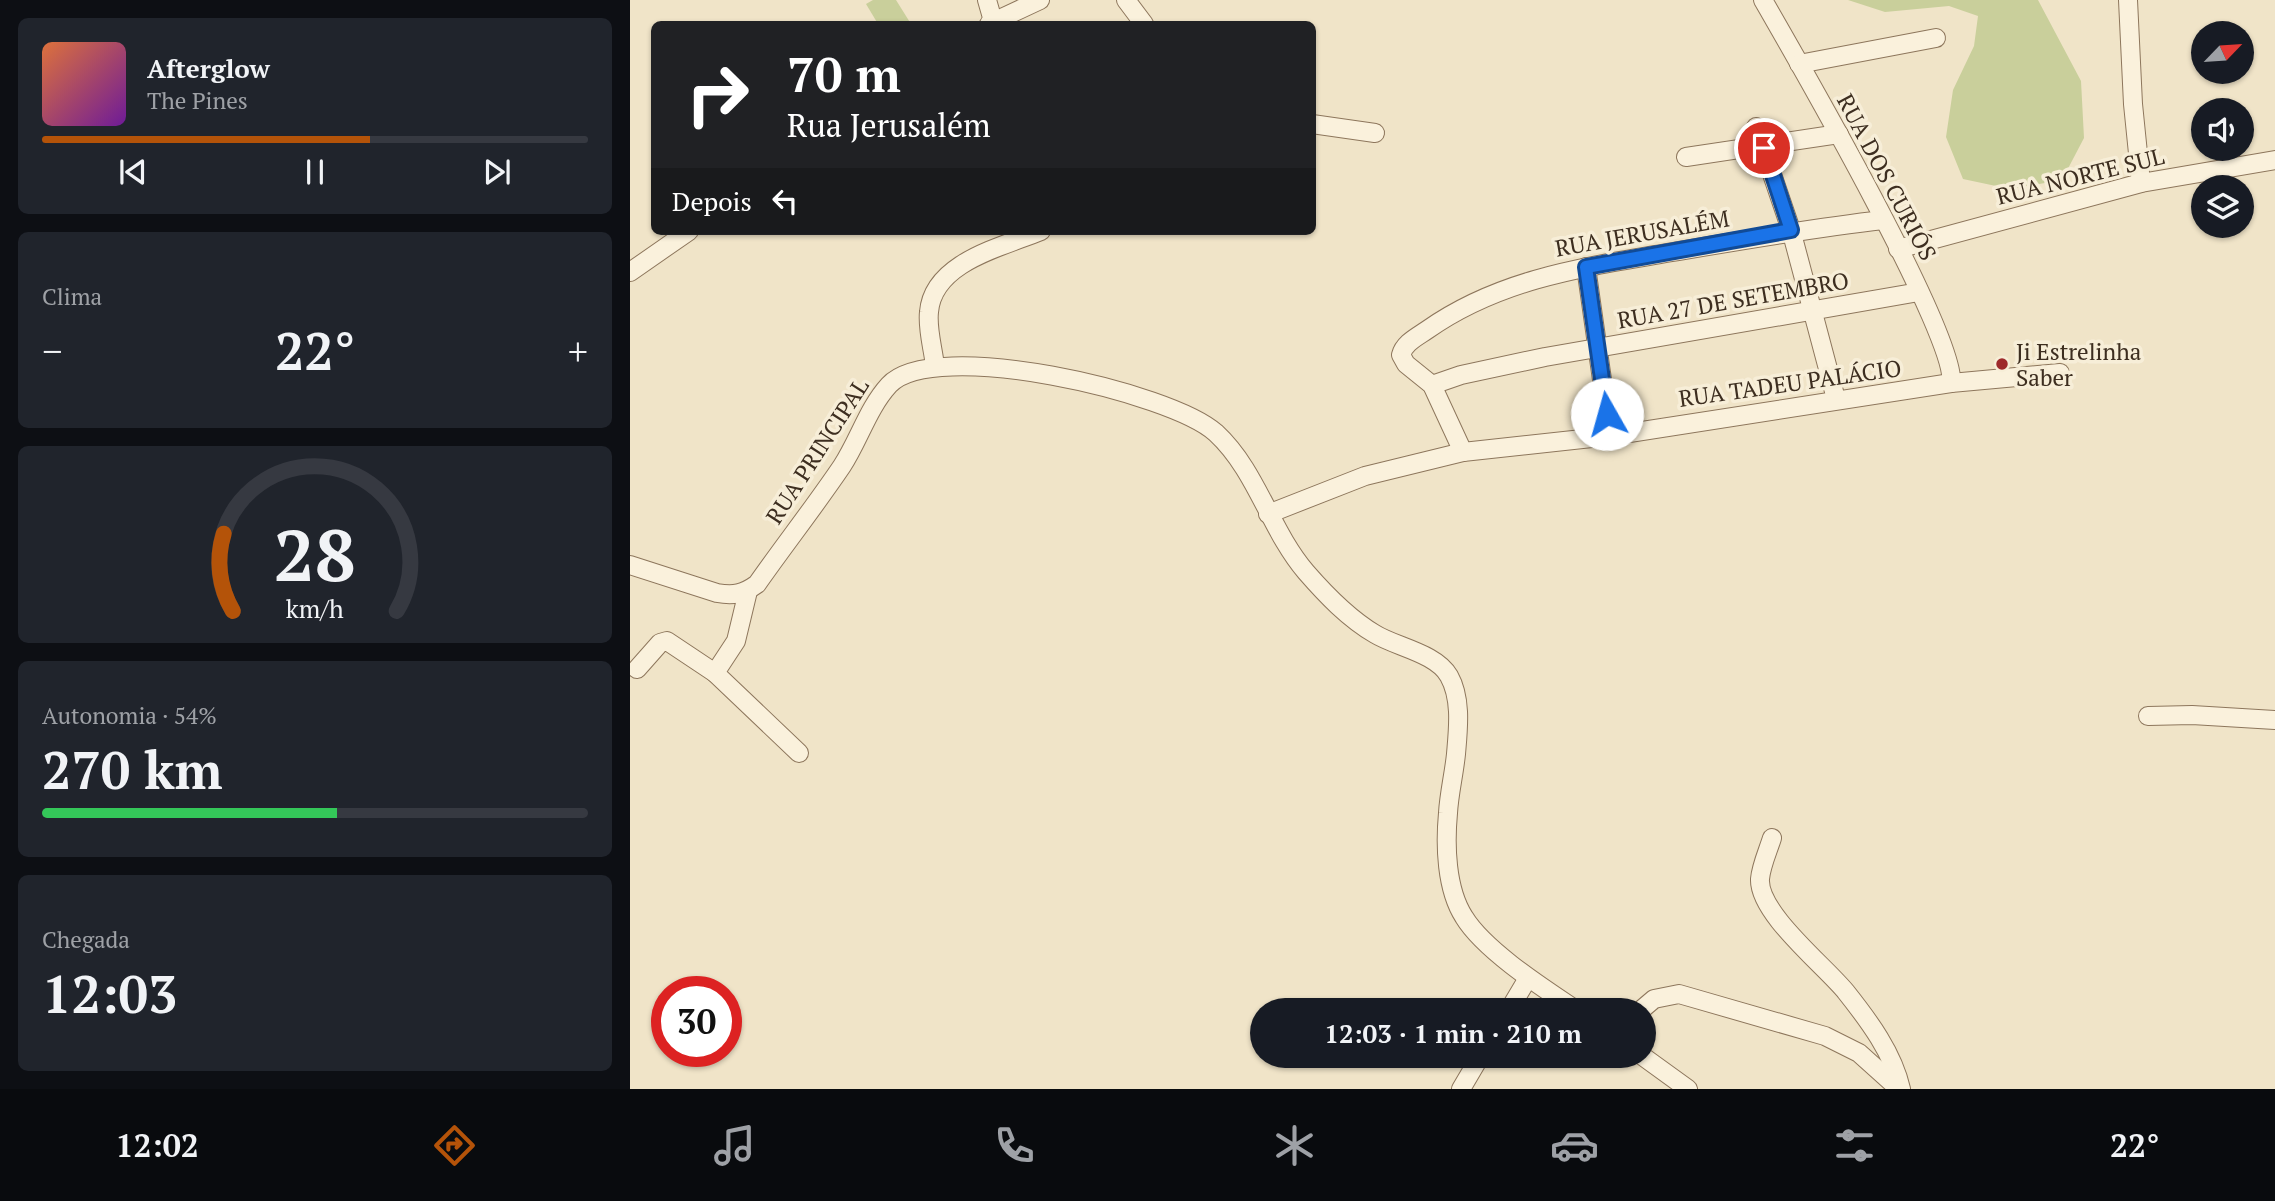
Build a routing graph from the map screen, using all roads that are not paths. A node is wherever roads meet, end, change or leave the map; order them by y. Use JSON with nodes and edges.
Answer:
{"nodes":[{"id":1,"x":987,"y":0,"type":"edge"},
{"id":2,"x":1040,"y":0,"type":"edge"},
{"id":3,"x":1126,"y":0,"type":"edge"},
{"id":4,"x":1763,"y":0,"type":"edge"},
{"id":5,"x":2128,"y":0,"type":"edge"},
{"id":6,"x":991,"y":21,"type":"edge"},
{"id":7,"x":995,"y":21,"type":"edge"},
{"id":8,"x":1142,"y":21,"type":"edge"},
{"id":9,"x":1936,"y":38,"type":"dead end"},
{"id":10,"x":1799,"y":64,"type":"junction"},
{"id":11,"x":1316,"y":125,"type":"edge"},
{"id":12,"x":1756,"y":127,"type":"dead end"},
{"id":13,"x":1375,"y":133,"type":"dead end"},
{"id":14,"x":1839,"y":134,"type":"junction"},
{"id":15,"x":1764,"y":148,"type":"junction"},
{"id":16,"x":1686,"y":157,"type":"dead end"},
{"id":17,"x":2275,"y":160,"type":"edge"},
{"id":18,"x":2141,"y":183,"type":"junction"},
{"id":19,"x":1883,"y":220,"type":"junction"},
{"id":20,"x":1791,"y":230,"type":"junction"},
{"id":21,"x":683,"y":235,"type":"edge"},
{"id":22,"x":1002,"y":238,"type":"edge"},
{"id":23,"x":1898,"y":249,"type":"junction"},
{"id":24,"x":1586,"y":267,"type":"junction"},
{"id":25,"x":630,"y":272,"type":"edge"},
{"id":26,"x":1919,"y":292,"type":"junction"},
{"id":27,"x":1814,"y":309,"type":"junction"},
{"id":28,"x":1599,"y":349,"type":"junction"},
{"id":29,"x":935,"y":366,"type":"junction"},
{"id":30,"x":2060,"y":373,"type":"dead end"},
{"id":31,"x":1951,"y":383,"type":"junction"},
{"id":32,"x":1432,"y":385,"type":"junction"},
{"id":33,"x":1836,"y":399,"type":"junction"},
{"id":34,"x":1610,"y":436,"type":"junction"},
{"id":35,"x":1462,"y":452,"type":"junction"},
{"id":36,"x":1268,"y":514,"type":"junction"},
{"id":37,"x":630,"y":565,"type":"edge"},
{"id":38,"x":748,"y":591,"type":"junction"},
{"id":39,"x":636,"y":669,"type":"dead end"},
{"id":40,"x":715,"y":673,"type":"junction"},
{"id":41,"x":2148,"y":716,"type":"dead end"},
{"id":42,"x":2275,"y":720,"type":"edge"},
{"id":43,"x":799,"y":753,"type":"dead end"},
{"id":44,"x":1772,"y":838,"type":"dead end"},
{"id":45,"x":1528,"y":978,"type":"junction"},
{"id":46,"x":1516,"y":998,"type":"edge"},
{"id":47,"x":1558,"y":998,"type":"edge"},
{"id":48,"x":1656,"y":999,"type":"edge"},
{"id":49,"x":1656,"y":1066,"type":"edge"},
{"id":50,"x":1473,"y":1068,"type":"edge"},
{"id":51,"x":1461,"y":1089,"type":"edge"},
{"id":52,"x":1688,"y":1089,"type":"edge"},
{"id":53,"x":1900,"y":1089,"type":"edge"}],
"edges":[{"from":1,"to":6,"type":"street"},
{"from":2,"to":7,"type":"street"},
{"from":3,"to":8,"type":"street"},
{"from":4,"to":10,"type":"street","name":"RUA DOS CURIÓS"},
{"from":5,"to":18,"type":"street"},
{"from":9,"to":10,"type":"street"},
{"from":10,"to":14,"type":"street","name":"RUA DOS CURIÓS"},
{"from":11,"to":13,"type":"street"},
{"from":12,"to":15,"type":"street"},
{"from":14,"to":15,"type":"street"},
{"from":14,"to":19,"type":"street","name":"RUA DOS CURIÓS"},
{"from":15,"to":16,"type":"street"},
{"from":15,"to":20,"type":"street"},
{"from":17,"to":18,"type":"street","name":"RUA NORTE SUL"},
{"from":18,"to":23,"type":"street","name":"RUA NORTE SUL"},
{"from":19,"to":20,"type":"street","name":"RUA JERUSALÉM"},
{"from":19,"to":23,"type":"street","name":"RUA DOS CURIÓS"},
{"from":20,"to":24,"type":"street","name":"RUA JERUSALÉM"},
{"from":20,"to":27,"type":"street"},
{"from":21,"to":25,"type":"street"},
{"from":22,"to":29,"type":"street"},
{"from":23,"to":26,"type":"street","name":"RUA DOS CURIÓS"},
{"from":24,"to":28,"type":"street"},
{"from":24,"to":32,"type":"street","name":"RUA JERUSALÉM"},
{"from":26,"to":27,"type":"street","name":"RUA 27 DE SETEMBRO"},
{"from":26,"to":31,"type":"street","name":"RUA DOS CURIÓS"},
{"from":27,"to":28,"type":"street","name":"RUA 27 DE SETEMBRO"},
{"from":27,"to":33,"type":"street"},
{"from":28,"to":32,"type":"street","name":"RUA 27 DE SETEMBRO"},
{"from":28,"to":34,"type":"street"},
{"from":29,"to":36,"type":"street","name":"RUA PRINCIPAL"},
{"from":29,"to":38,"type":"street","name":"RUA PRINCIPAL"},
{"from":30,"to":31,"type":"street","name":"RUA TADEU PALÁCIO"},
{"from":31,"to":33,"type":"street","name":"RUA TADEU PALÁCIO"},
{"from":32,"to":35,"type":"street"},
{"from":33,"to":34,"type":"street","name":"RUA TADEU PALÁCIO"},
{"from":34,"to":35,"type":"street","name":"RUA TADEU PALÁCIO"},
{"from":35,"to":36,"type":"street","name":"RUA TADEU PALÁCIO"},
{"from":36,"to":45,"type":"street","name":"RUA PRINCIPAL"},
{"from":37,"to":38,"type":"street"},
{"from":38,"to":40,"type":"street"},
{"from":39,"to":40,"type":"street"},
{"from":40,"to":43,"type":"street"},
{"from":41,"to":42,"type":"street"},
{"from":44,"to":53,"type":"street"},
{"from":45,"to":46,"type":"street"},
{"from":45,"to":47,"type":"street","name":"RUA PRINCIPAL"},
{"from":48,"to":53,"type":"street"},
{"from":49,"to":52,"type":"street"},
{"from":50,"to":51,"type":"street"}]}
